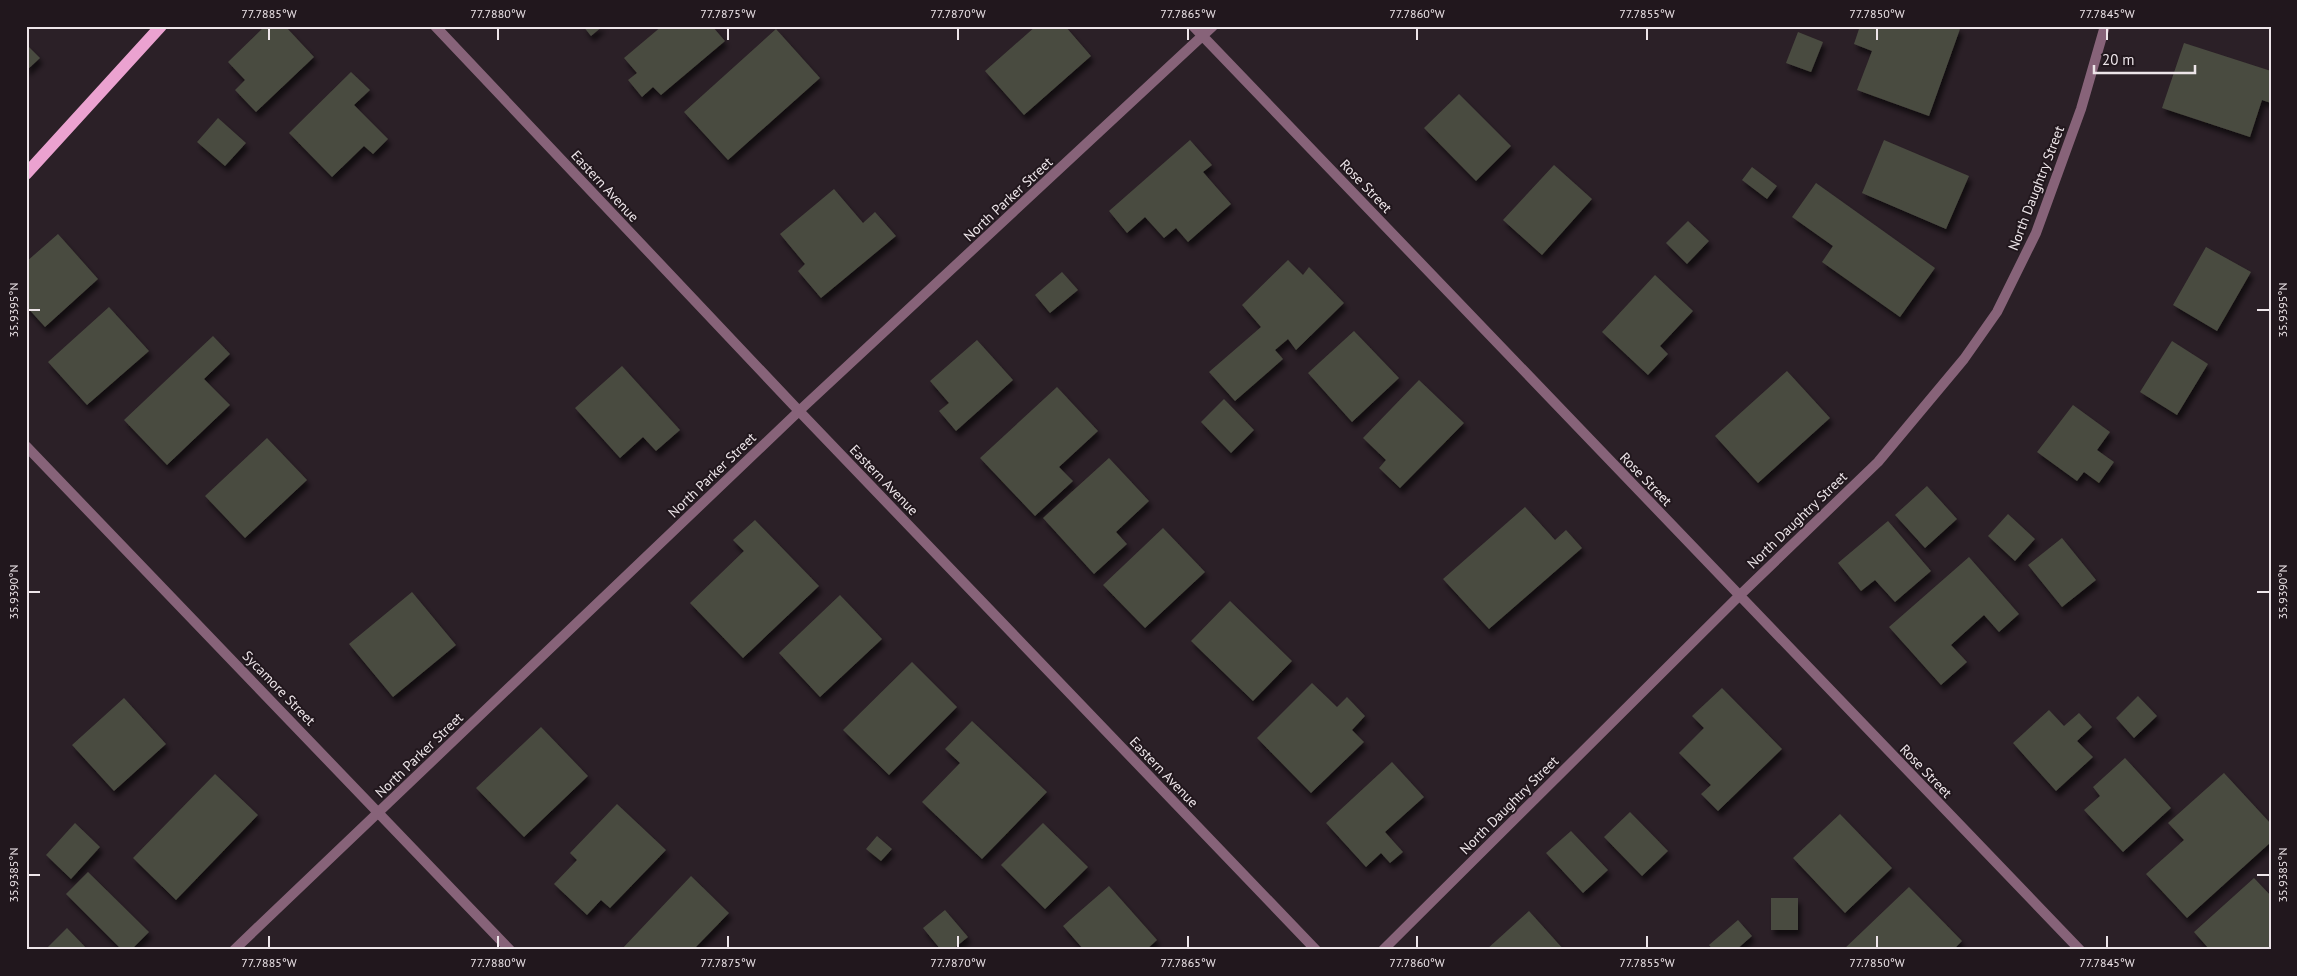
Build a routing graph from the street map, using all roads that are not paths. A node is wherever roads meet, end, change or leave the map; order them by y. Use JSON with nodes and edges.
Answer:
{"nodes":[{"id":1,"x":161,"y":26,"type":"edge"},
{"id":2,"x":435,"y":26,"type":"edge"},
{"id":3,"x":1193,"y":26,"type":"edge"},
{"id":4,"x":1213,"y":26,"type":"edge"},
{"id":5,"x":2105,"y":26,"type":"edge"},
{"id":6,"x":1203,"y":37,"type":"junction"},
{"id":7,"x":26,"y":174,"type":"edge"},
{"id":8,"x":799,"y":411,"type":"junction"},
{"id":9,"x":26,"y":446,"type":"edge"},
{"id":10,"x":1739,"y":596,"type":"junction"},
{"id":11,"x":379,"y":812,"type":"junction"},
{"id":12,"x":234,"y":950,"type":"edge"},
{"id":13,"x":510,"y":950,"type":"edge"},
{"id":14,"x":1316,"y":950,"type":"edge"},
{"id":15,"x":1383,"y":950,"type":"edge"},
{"id":16,"x":2080,"y":950,"type":"edge"}],
"edges":[{"from":1,"to":7,"type":"main road"},
{"from":2,"to":8,"type":"street","name":"Eastern Avenue"},
{"from":3,"to":6,"type":"street","name":"Rose Street"},
{"from":4,"to":6,"type":"street","name":"North Parker Street"},
{"from":5,"to":10,"type":"street","name":"North Daughtry Street"},
{"from":6,"to":8,"type":"street","name":"North Parker Street"},
{"from":6,"to":10,"type":"street","name":"Rose Street"},
{"from":8,"to":11,"type":"street","name":"North Parker Street"},
{"from":8,"to":14,"type":"street","name":"Eastern Avenue"},
{"from":9,"to":11,"type":"street","name":"Sycamore Street"},
{"from":10,"to":15,"type":"street","name":"North Daughtry Street"},
{"from":10,"to":16,"type":"street","name":"Rose Street"},
{"from":11,"to":12,"type":"street","name":"North Parker Street"},
{"from":11,"to":13,"type":"street","name":"Sycamore Street"}]}
